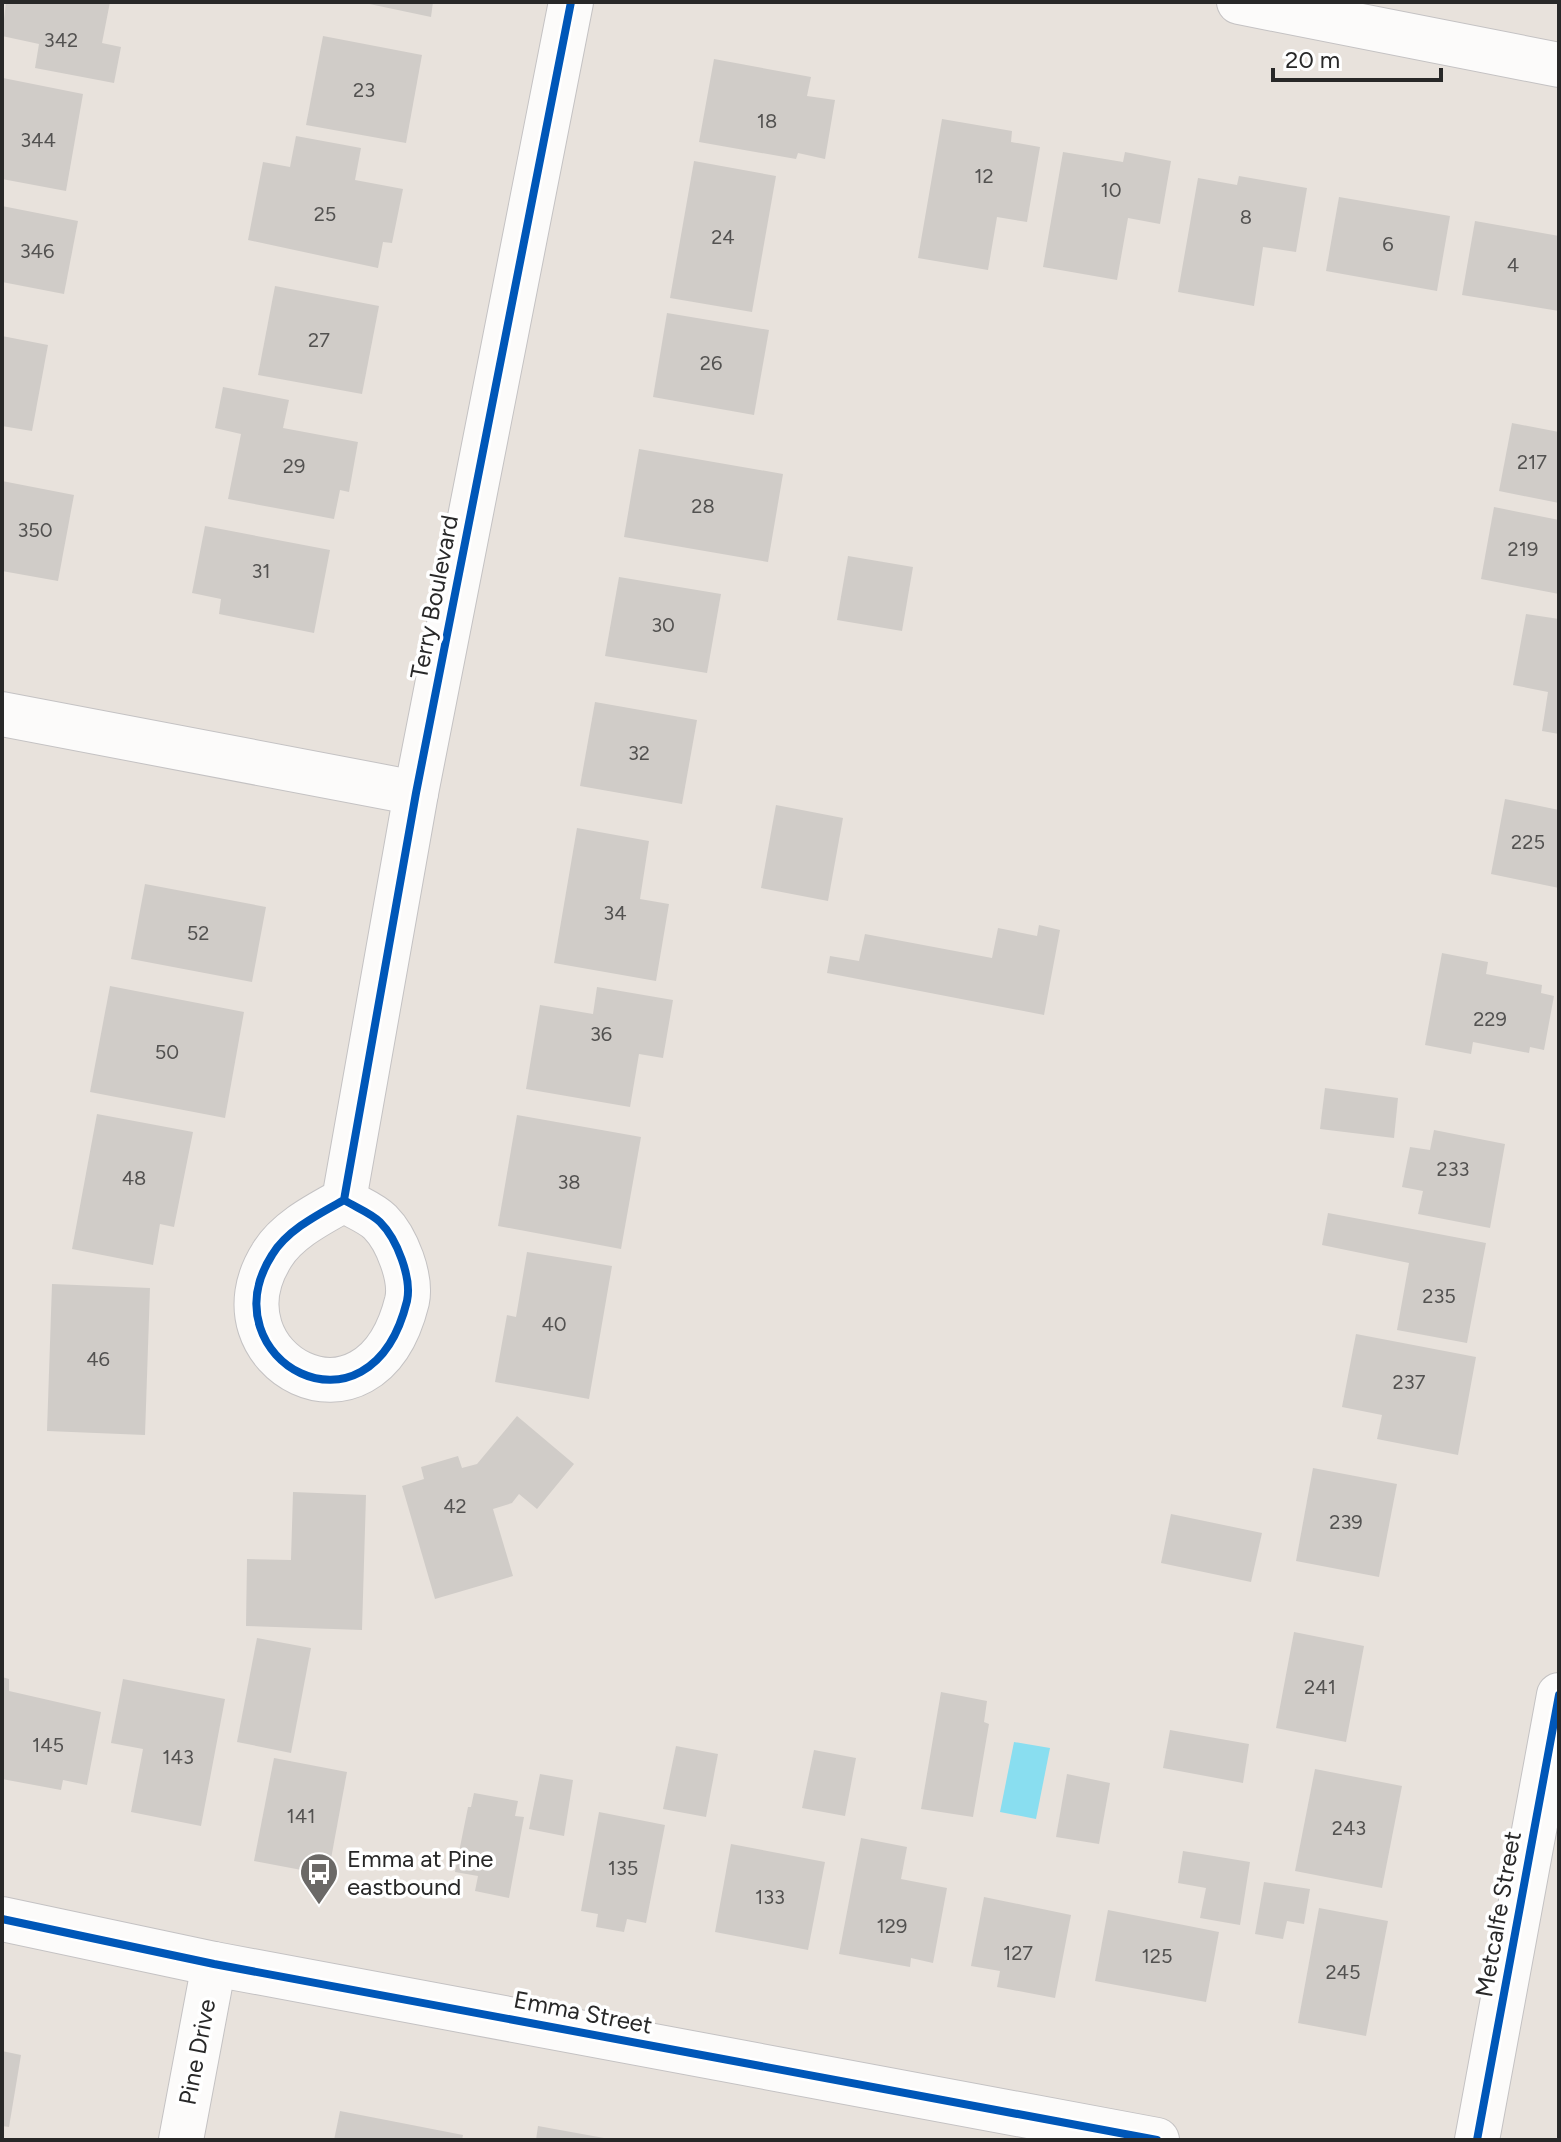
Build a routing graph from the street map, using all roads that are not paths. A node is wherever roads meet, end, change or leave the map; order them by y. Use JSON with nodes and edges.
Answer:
{"nodes":[{"id":1,"x":571,"y":2,"type":"edge"},
{"id":2,"x":1239,"y":2,"type":"edge"},
{"id":3,"x":1559,"y":65,"type":"edge"},
{"id":4,"x":2,"y":714,"type":"edge"},
{"id":5,"x":416,"y":793,"type":"junction"},
{"id":6,"x":344,"y":1200,"type":"dead end"},
{"id":7,"x":1559,"y":1695,"type":"edge"},
{"id":8,"x":2,"y":1919,"type":"edge"},
{"id":9,"x":214,"y":1964,"type":"junction"},
{"id":10,"x":181,"y":2140,"type":"edge"},
{"id":11,"x":1157,"y":2140,"type":"edge"},
{"id":12,"x":1477,"y":2140,"type":"edge"}],
"edges":[{"from":1,"to":5,"type":"street","name":"Terry Boulevard"},
{"from":2,"to":3,"type":"street"},
{"from":4,"to":5,"type":"street"},
{"from":5,"to":6,"type":"street","name":"Terry Boulevard"},
{"from":7,"to":12,"type":"street","name":"Metcalfe Street"},
{"from":8,"to":9,"type":"street","name":"Emma Street"},
{"from":9,"to":10,"type":"street","name":"Pine Drive"},
{"from":9,"to":11,"type":"street","name":"Emma Street"}]}
